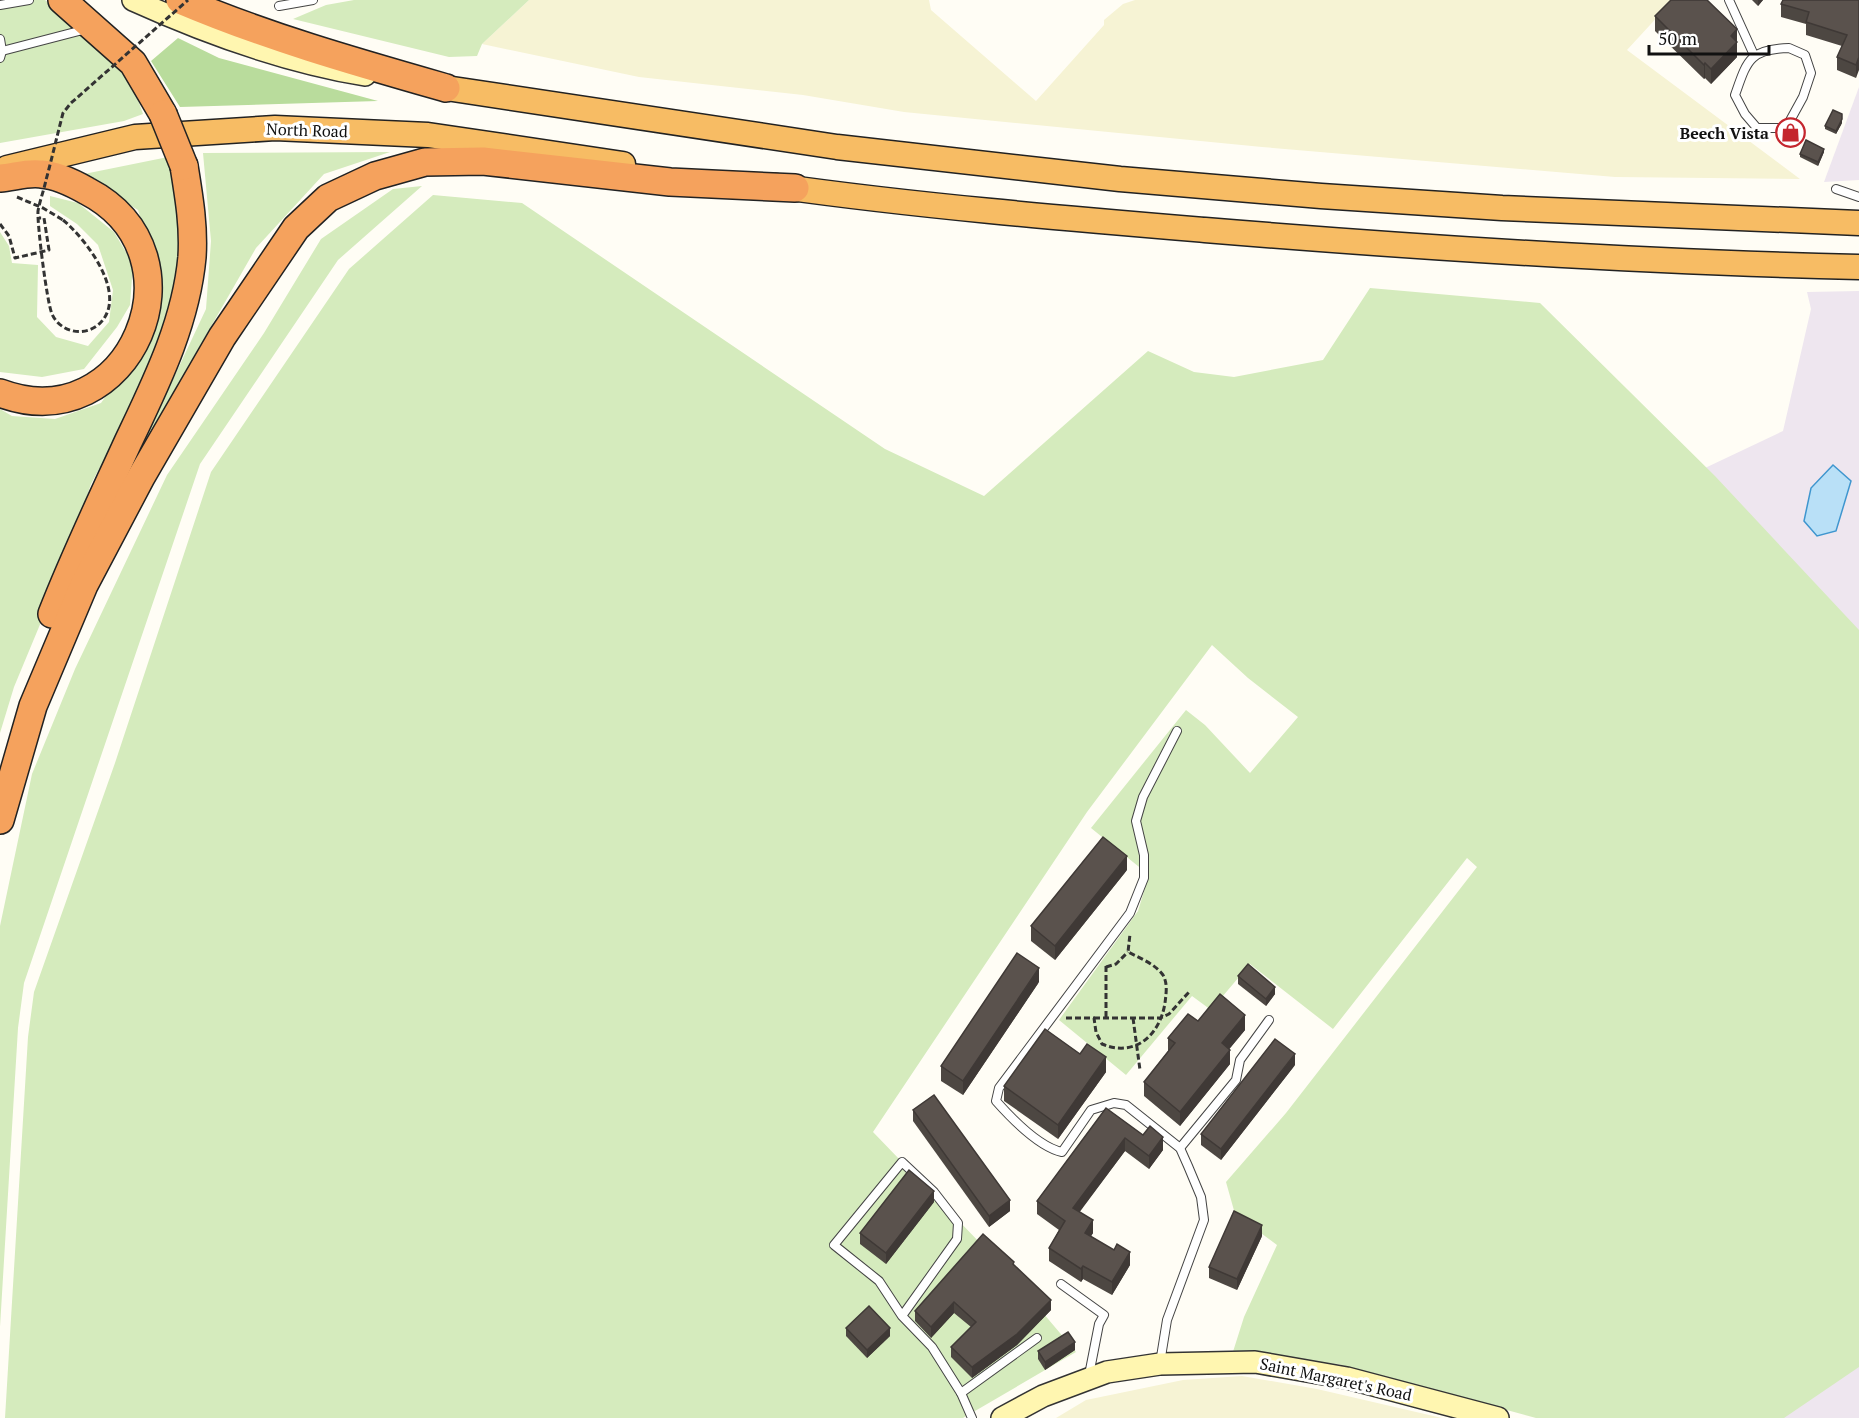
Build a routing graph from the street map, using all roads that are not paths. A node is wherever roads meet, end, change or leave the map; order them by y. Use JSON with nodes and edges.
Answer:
{"nodes":[{"id":1,"x":29,"y":0,"type":"edge"},
{"id":2,"x":62,"y":0,"type":"edge"},
{"id":3,"x":132,"y":0,"type":"edge"},
{"id":4,"x":180,"y":0,"type":"edge"},
{"id":5,"x":313,"y":0,"type":"edge"},
{"id":6,"x":1730,"y":0,"type":"edge"},
{"id":7,"x":0,"y":5,"type":"edge"},
{"id":8,"x":279,"y":6,"type":"dead end"},
{"id":9,"x":79,"y":32,"type":"dead end"},
{"id":10,"x":0,"y":39,"type":"edge"},
{"id":11,"x":1,"y":55,"type":"edge"},
{"id":12,"x":1754,"y":55,"type":"junction"},
{"id":13,"x":446,"y":88,"type":"junction"},
{"id":14,"x":0,"y":169,"type":"edge"},
{"id":15,"x":4,"y":187,"type":"edge"},
{"id":16,"x":795,"y":188,"type":"junction"},
{"id":17,"x":1836,"y":189,"type":"dead end"},
{"id":18,"x":1859,"y":197,"type":"edge"},
{"id":19,"x":1859,"y":223,"type":"edge"},
{"id":20,"x":1859,"y":267,"type":"edge"},
{"id":21,"x":0,"y":393,"type":"edge"},
{"id":22,"x":1177,"y":731,"type":"dead end"},
{"id":23,"x":0,"y":767,"type":"edge"},
{"id":24,"x":0,"y":820,"type":"edge"},
{"id":25,"x":1269,"y":1020,"type":"dead end"},
{"id":26,"x":1180,"y":1148,"type":"junction"},
{"id":27,"x":1061,"y":1284,"type":"dead end"},
{"id":28,"x":902,"y":1316,"type":"junction"},
{"id":29,"x":1037,"y":1338,"type":"dead end"},
{"id":30,"x":1160,"y":1364,"type":"junction"},
{"id":31,"x":1088,"y":1379,"type":"junction"},
{"id":32,"x":961,"y":1393,"type":"junction"},
{"id":33,"x":972,"y":1418,"type":"edge"},
{"id":34,"x":1002,"y":1418,"type":"edge"},
{"id":35,"x":1498,"y":1418,"type":"edge"}],
"edges":[{"from":1,"to":7,"type":"lane"},
{"from":2,"to":23,"type":"highway","bridge":true},
{"from":3,"to":13,"type":"main road"},
{"from":4,"to":13,"type":"highway"},
{"from":5,"to":8,"type":"lane"},
{"from":6,"to":12,"type":"lane"},
{"from":9,"to":11,"type":"lane"},
{"from":10,"to":11,"type":"lane"},
{"from":12,"to":12,"type":"lane"},
{"from":13,"to":19,"type":"highway"},
{"from":14,"to":16,"type":"highway","name":"North Road"},
{"from":15,"to":21,"type":"highway"},
{"from":16,"to":20,"type":"highway","name":"North Road"},
{"from":16,"to":24,"type":"highway"},
{"from":17,"to":18,"type":"lane"},
{"from":22,"to":26,"type":"lane"},
{"from":25,"to":26,"type":"lane"},
{"from":26,"to":30,"type":"lane"},
{"from":27,"to":31,"type":"lane"},
{"from":28,"to":28,"type":"lane"},
{"from":28,"to":32,"type":"lane"},
{"from":29,"to":32,"type":"lane"},
{"from":30,"to":31,"type":"main road","name":"Saint Margaret's Road"},
{"from":30,"to":35,"type":"main road","name":"Saint Margaret's Road"},
{"from":31,"to":34,"type":"main road","name":"Saint Margaret's Road"},
{"from":32,"to":33,"type":"lane"}]}
